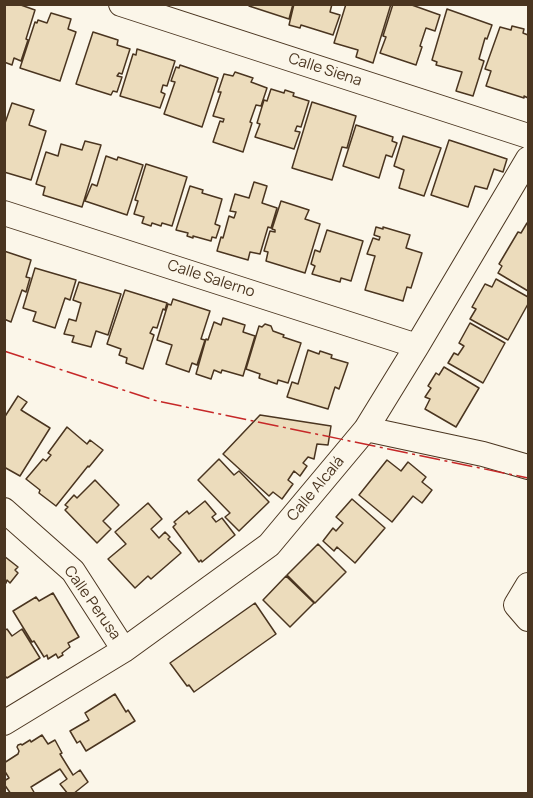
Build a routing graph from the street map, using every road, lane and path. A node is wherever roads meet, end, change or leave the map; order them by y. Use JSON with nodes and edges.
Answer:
{"nodes":[{"id":1,"x":121,"y":4,"type":"edge"},
{"id":2,"x":528,"y":136,"type":"edge"},
{"id":3,"x":528,"y":159,"type":"edge"},
{"id":4,"x":4,"y":213,"type":"edge"},
{"id":5,"x":417,"y":346,"type":"junction"},
{"id":6,"x":366,"y":429,"type":"junction"},
{"id":7,"x":528,"y":466,"type":"edge"},
{"id":8,"x":4,"y":510,"type":"edge"},
{"id":9,"x":528,"y":585,"type":"edge"},
{"id":10,"x":528,"y":620,"type":"edge"},
{"id":11,"x":124,"y":650,"type":"junction"},
{"id":12,"x":4,"y":723,"type":"edge"}],
"edges":[{"from":1,"to":2,"type":"street","name":"Calle Siena"},
{"from":3,"to":5,"type":"street","name":"Calle Alcalá"},
{"from":4,"to":5,"type":"street","name":"Calle Salerno"},
{"from":5,"to":6,"type":"street","name":"Calle Alcalá"},
{"from":6,"to":7,"type":"street"},
{"from":6,"to":11,"type":"street","name":"Calle Alcalá"},
{"from":8,"to":11,"type":"street","name":"Calle Perusa"},
{"from":9,"to":10,"type":"street"},
{"from":11,"to":12,"type":"street","name":"Calle Alcalá"}]}
